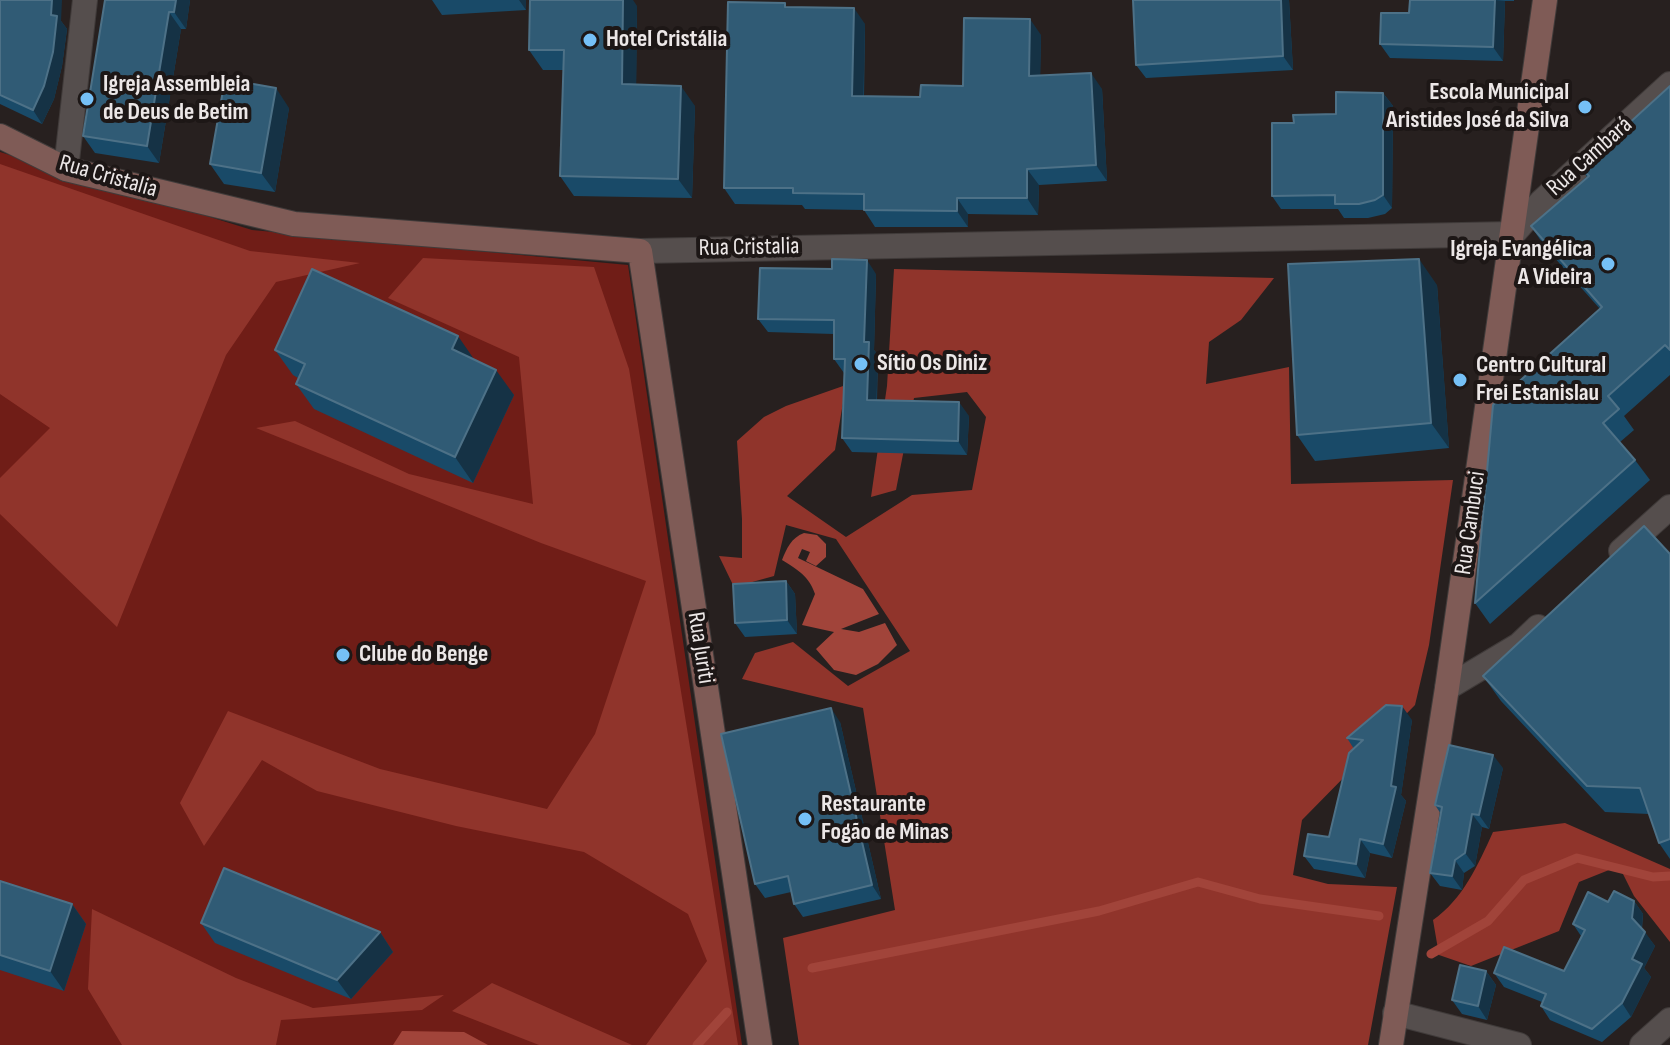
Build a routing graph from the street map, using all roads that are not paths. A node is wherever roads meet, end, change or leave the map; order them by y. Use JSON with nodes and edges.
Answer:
{"nodes":[{"id":1,"x":85,"y":0,"type":"edge"},
{"id":2,"x":1545,"y":0,"type":"edge"},
{"id":3,"x":1670,"y":84,"type":"edge"},
{"id":4,"x":0,"y":136,"type":"edge"},
{"id":5,"x":66,"y":169,"type":"junction"},
{"id":6,"x":1513,"y":234,"type":"junction"},
{"id":7,"x":640,"y":251,"type":"junction"},
{"id":8,"x":1670,"y":507,"type":"edge"},
{"id":9,"x":1600,"y":570,"type":"edge"},
{"id":10,"x":1554,"y":613,"type":"edge"},
{"id":11,"x":1447,"y":688,"type":"junction"},
{"id":12,"x":1395,"y":1013,"type":"junction"},
{"id":13,"x":1670,"y":1020,"type":"edge"},
{"id":14,"x":760,"y":1045,"type":"edge"},
{"id":15,"x":1391,"y":1045,"type":"edge"},
{"id":16,"x":1403,"y":1045,"type":"edge"},
{"id":17,"x":1519,"y":1045,"type":"edge"},
{"id":18,"x":1642,"y":1045,"type":"edge"}],
"edges":[{"from":1,"to":5,"type":"street"},
{"from":2,"to":6,"type":"street","name":"Rua Cambuci"},
{"from":3,"to":6,"type":"street","name":"Rua Cambará"},
{"from":4,"to":5,"type":"street","name":"Rua Cristalia"},
{"from":5,"to":7,"type":"street","name":"Rua Cristalia"},
{"from":6,"to":7,"type":"street","name":"Rua Cristalia"},
{"from":6,"to":11,"type":"street","name":"Rua Cambuci"},
{"from":7,"to":14,"type":"street","name":"Rua Juriti"},
{"from":8,"to":9,"type":"street"},
{"from":10,"to":11,"type":"street"},
{"from":11,"to":12,"type":"street","name":"Rua Cambuci"},
{"from":12,"to":15,"type":"street","name":"Rua Cambuci"},
{"from":12,"to":16,"type":"street"},
{"from":12,"to":17,"type":"street"},
{"from":13,"to":18,"type":"street"}]}
